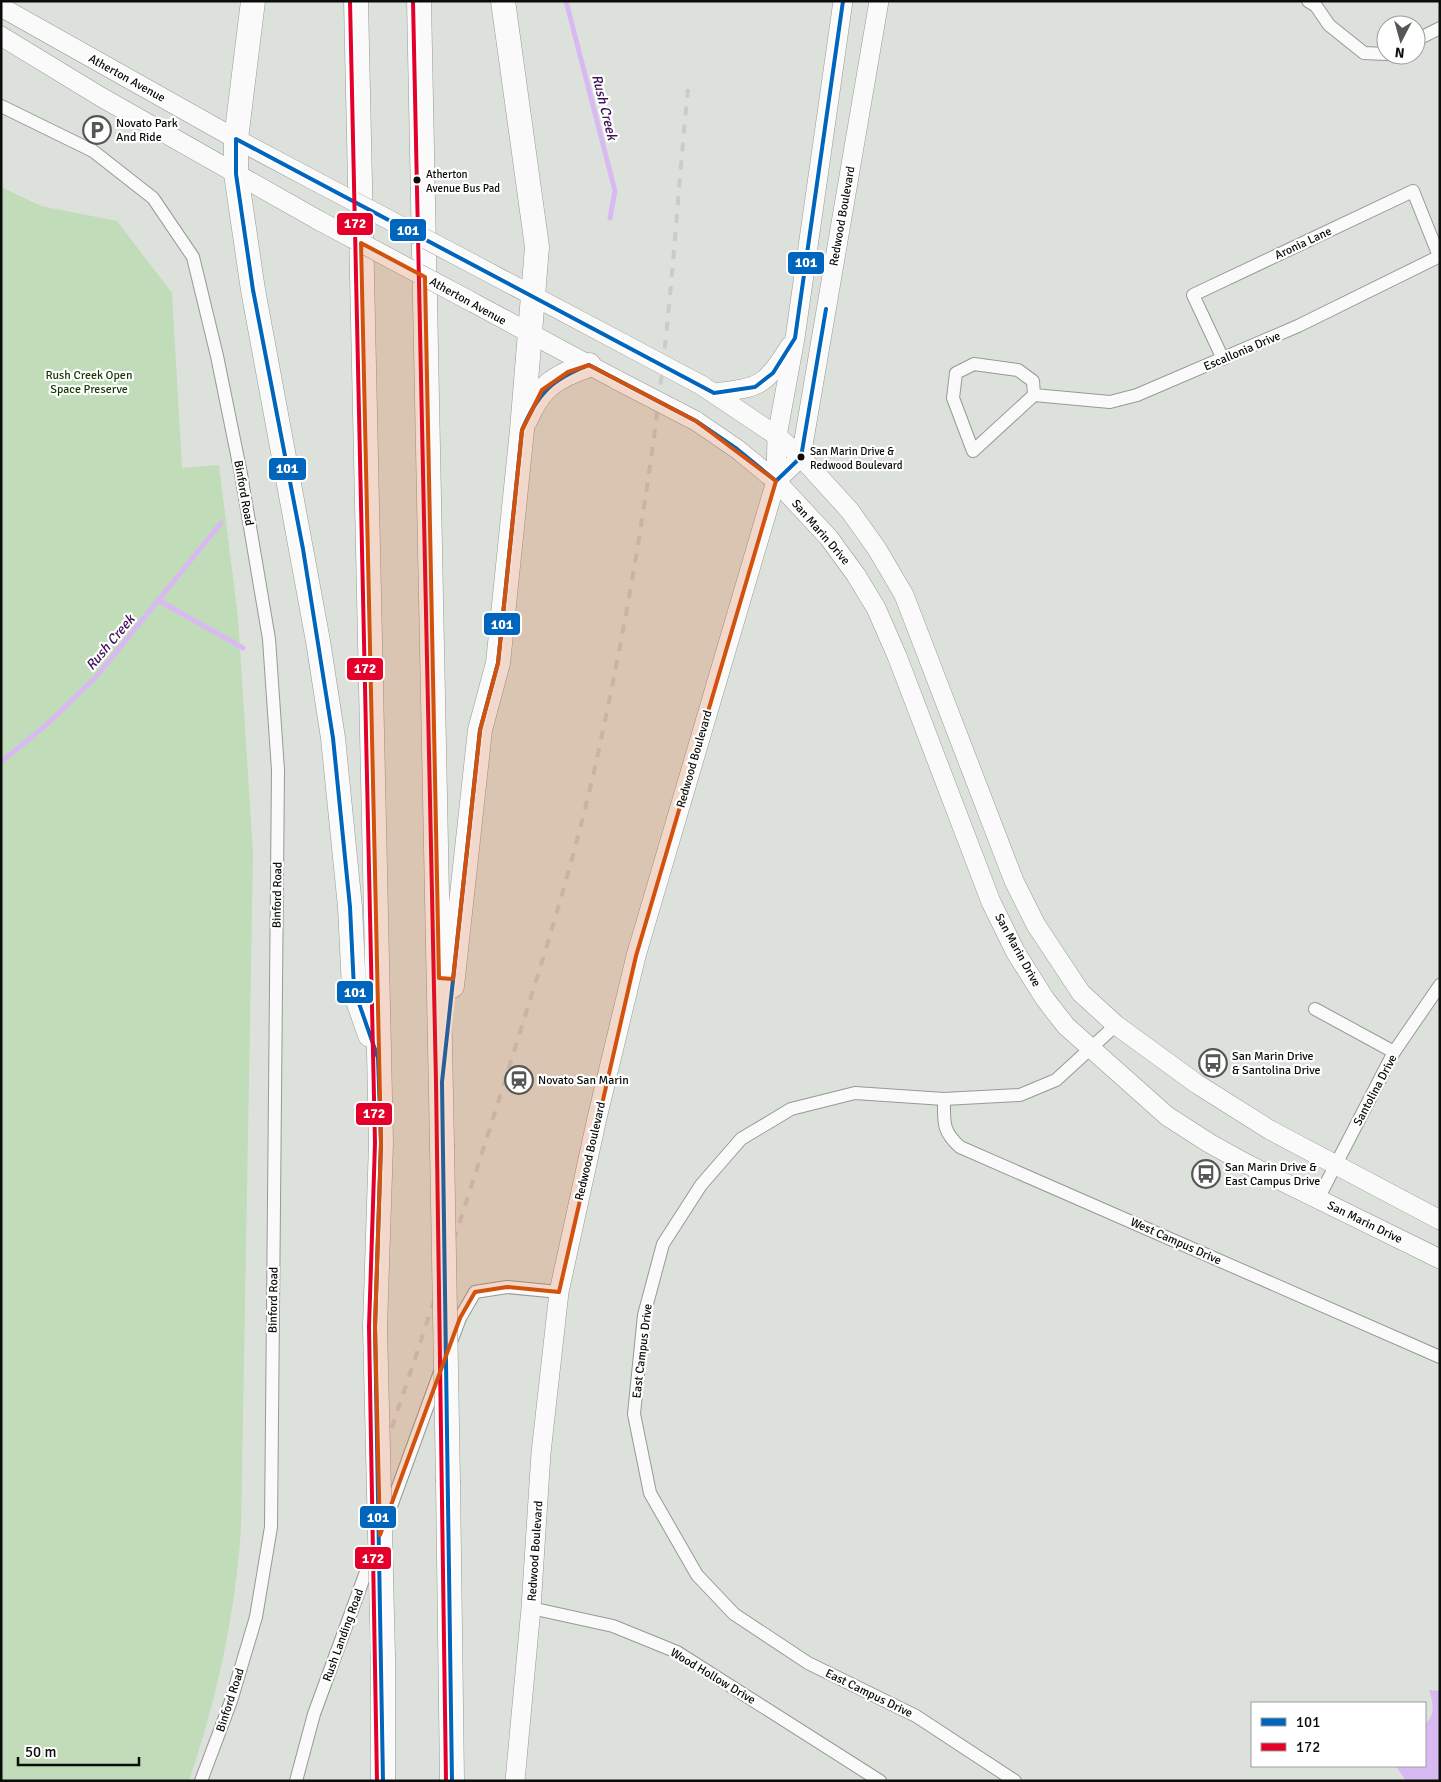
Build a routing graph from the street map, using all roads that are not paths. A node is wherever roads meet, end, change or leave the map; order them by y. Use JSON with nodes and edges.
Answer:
{"nodes":[{"id":1,"x":253,"y":1,"type":"edge"},
{"id":2,"x":356,"y":1,"type":"edge"},
{"id":3,"x":419,"y":1,"type":"edge"},
{"id":4,"x":503,"y":1,"type":"edge"},
{"id":5,"x":843,"y":1,"type":"edge"},
{"id":6,"x":879,"y":1,"type":"edge"},
{"id":7,"x":1308,"y":1,"type":"edge"},
{"id":8,"x":1,"y":7,"type":"edge"},
{"id":9,"x":1440,"y":28,"type":"edge"},
{"id":10,"x":1426,"y":35,"type":"edge"},
{"id":11,"x":1,"y":36,"type":"edge"},
{"id":12,"x":1376,"y":54,"type":"edge"},
{"id":13,"x":1,"y":106,"type":"edge"},
{"id":14,"x":236,"y":140,"type":"junction"},
{"id":15,"x":236,"y":174,"type":"junction"},
{"id":16,"x":1440,"y":256,"type":"edge"},
{"id":17,"x":534,"y":297,"type":"junction"},
{"id":18,"x":529,"y":334,"type":"junction"},
{"id":19,"x":795,"y":338,"type":"junction"},
{"id":20,"x":1223,"y":360,"type":"junction"},
{"id":21,"x":588,"y":365,"type":"junction"},
{"id":22,"x":708,"y":389,"type":"junction"},
{"id":23,"x":1034,"y":395,"type":"junction"},
{"id":24,"x":522,"y":430,"type":"junction"},
{"id":25,"x":776,"y":436,"type":"junction"},
{"id":26,"x":801,"y":457,"type":"junction"},
{"id":27,"x":776,"y":480,"type":"junction"},
{"id":28,"x":1440,"y":985,"type":"edge"},
{"id":29,"x":1315,"y":1009,"type":"dead end"},
{"id":30,"x":1116,"y":1025,"type":"junction"},
{"id":31,"x":1091,"y":1049,"type":"junction"},
{"id":32,"x":1394,"y":1052,"type":"junction"},
{"id":33,"x":378,"y":1058,"type":"junction"},
{"id":34,"x":442,"y":1082,"type":"junction"},
{"id":35,"x":944,"y":1099,"type":"junction"},
{"id":36,"x":1335,"y":1165,"type":"junction"},
{"id":37,"x":1318,"y":1200,"type":"junction"},
{"id":38,"x":1440,"y":1220,"type":"edge"},
{"id":39,"x":1440,"y":1258,"type":"edge"},
{"id":40,"x":559,"y":1292,"type":"junction"},
{"id":41,"x":1440,"y":1357,"type":"edge"},
{"id":42,"x":531,"y":1608,"type":"junction"},
{"id":43,"x":201,"y":1781,"type":"edge"},
{"id":44,"x":296,"y":1781,"type":"edge"},
{"id":45,"x":383,"y":1781,"type":"edge"},
{"id":46,"x":452,"y":1781,"type":"edge"},
{"id":47,"x":515,"y":1781,"type":"edge"},
{"id":48,"x":880,"y":1781,"type":"edge"},
{"id":49,"x":1015,"y":1781,"type":"edge"}],
"edges":[{"from":1,"to":14,"type":"highway"},
{"from":2,"to":33,"type":"highway"},
{"from":3,"to":34,"type":"highway"},
{"from":4,"to":17,"type":"highway"},
{"from":5,"to":19,"type":"main road","name":"Redwood Boulevard"},
{"from":6,"to":26,"type":"main road","name":"Redwood Boulevard"},
{"from":7,"to":12,"type":"street"},
{"from":8,"to":14,"type":"main road","name":"Atherton Avenue"},
{"from":9,"to":10,"type":"street"},
{"from":11,"to":15,"type":"main road","name":"Atherton Avenue"},
{"from":13,"to":43,"type":"street","name":"Binford Road"},
{"from":14,"to":15,"type":"highway"},
{"from":14,"to":17,"type":"main road","name":"Atherton Avenue","bridge":true},
{"from":15,"to":18,"type":"main road","name":"Atherton Avenue","bridge":true},
{"from":15,"to":33,"type":"highway"},
{"from":16,"to":20,"type":"street","name":"Escallonia Drive"},
{"from":16,"to":20,"type":"street","name":"Aronia Lane"},
{"from":17,"to":18,"type":"highway"},
{"from":17,"to":22,"type":"main road","name":"Atherton Avenue","bridge":true},
{"from":18,"to":21,"type":"main road","name":"Atherton Avenue"},
{"from":18,"to":24,"type":"highway"},
{"from":19,"to":22,"type":"main road"},
{"from":19,"to":25,"type":"main road","name":"Redwood Boulevard"},
{"from":20,"to":23,"type":"street","name":"Escallonia Drive"},
{"from":21,"to":24,"type":"highway"},
{"from":21,"to":27,"type":"main road","name":"Atherton Avenue","bridge":true},
{"from":22,"to":25,"type":"main road","name":"Atherton Avenue"},
{"from":23,"to":23,"type":"street"},
{"from":24,"to":34,"type":"highway"},
{"from":25,"to":26,"type":"main road","name":"Atherton Avenue"},
{"from":25,"to":27,"type":"main road","name":"Redwood Boulevard"},
{"from":26,"to":27,"type":"main road"},
{"from":26,"to":30,"type":"main road"},
{"from":27,"to":31,"type":"main road","name":"San Marin Drive"},
{"from":27,"to":40,"type":"main road","name":"Redwood Boulevard"},
{"from":28,"to":32,"type":"street","name":"Santolina Drive"},
{"from":29,"to":32,"type":"street"},
{"from":30,"to":31,"type":"street","name":"East Campus Drive"},
{"from":30,"to":36,"type":"main road"},
{"from":31,"to":35,"type":"street","name":"East Campus Drive"},
{"from":31,"to":37,"type":"main road","name":"San Marin Drive"},
{"from":32,"to":36,"type":"street","name":"Santolina Drive"},
{"from":33,"to":45,"type":"highway","bridge":true},
{"from":34,"to":46,"type":"highway","bridge":true},
{"from":35,"to":41,"type":"street","name":"West Campus Drive"},
{"from":35,"to":49,"type":"street","name":"East Campus Drive"},
{"from":36,"to":37,"type":"street","name":"Santolina Drive"},
{"from":36,"to":38,"type":"main road"},
{"from":37,"to":39,"type":"main road","name":"San Marin Drive"},
{"from":40,"to":42,"type":"main road","name":"Redwood Boulevard"},
{"from":40,"to":44,"type":"street","name":"Rush Landing Road"},
{"from":42,"to":47,"type":"main road","name":"Redwood Boulevard"},
{"from":42,"to":48,"type":"street","name":"Wood Hollow Drive"}]}
